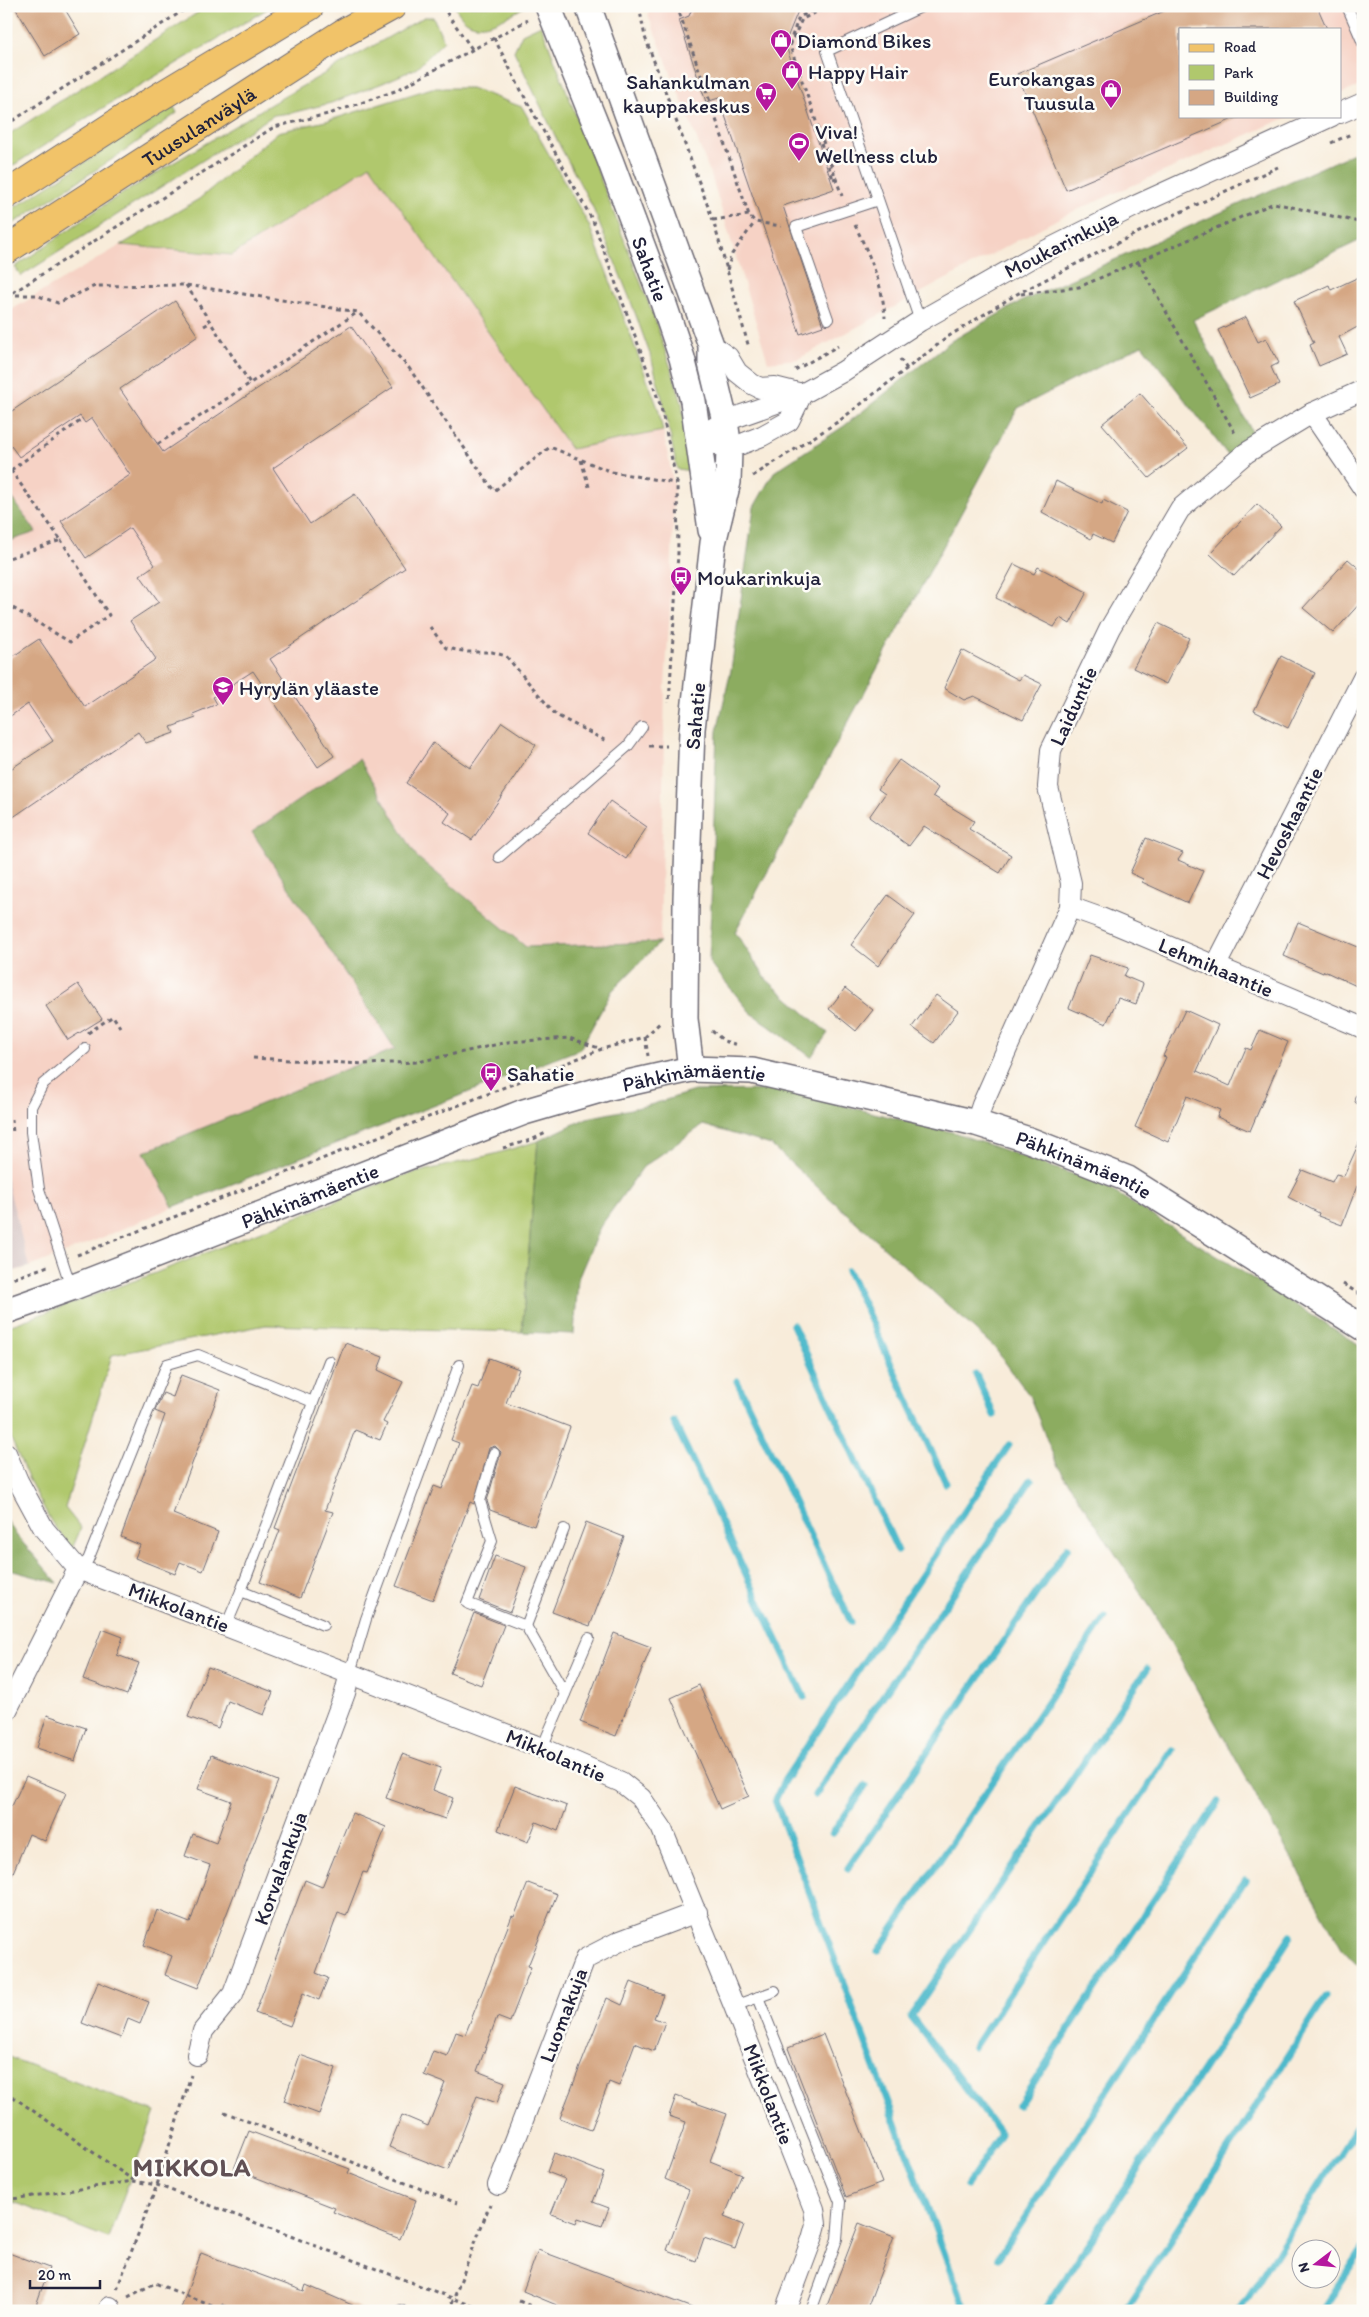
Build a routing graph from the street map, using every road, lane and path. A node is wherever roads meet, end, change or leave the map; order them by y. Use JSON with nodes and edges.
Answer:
{"nodes":[{"id":1,"x":190,"y":6,"type":"edge"},
{"id":2,"x":310,"y":6,"type":"edge"},
{"id":3,"x":392,"y":6,"type":"edge"},
{"id":4,"x":442,"y":6,"type":"edge"},
{"id":5,"x":588,"y":6,"type":"edge"},
{"id":6,"x":639,"y":6,"type":"edge"},
{"id":7,"x":678,"y":6,"type":"edge"},
{"id":8,"x":822,"y":6,"type":"edge"},
{"id":9,"x":830,"y":6,"type":"edge"},
{"id":10,"x":923,"y":6,"type":"edge"},
{"id":11,"x":1348,"y":6,"type":"edge"},
{"id":12,"x":541,"y":11,"type":"edge"},
{"id":13,"x":792,"y":35,"type":"junction"},
{"id":14,"x":798,"y":37,"type":"dead end"},
{"id":15,"x":494,"y":38,"type":"junction"},
{"id":16,"x":1363,"y":43,"type":"edge"},
{"id":17,"x":472,"y":49,"type":"junction"},
{"id":18,"x":1363,"y":103,"type":"edge"},
{"id":19,"x":1342,"y":112,"type":"edge"},
{"id":20,"x":1328,"y":118,"type":"edge"},
{"id":21,"x":6,"y":125,"type":"edge"},
{"id":22,"x":1354,"y":133,"type":"dead end"},
{"id":23,"x":1326,"y":145,"type":"dead end"},
{"id":24,"x":1282,"y":165,"type":"dead end"},
{"id":25,"x":831,"y":166,"type":"junction"},
{"id":26,"x":6,"y":194,"type":"edge"},
{"id":27,"x":878,"y":200,"type":"junction"},
{"id":28,"x":848,"y":209,"type":"junction"},
{"id":29,"x":749,"y":215,"type":"junction"},
{"id":30,"x":712,"y":220,"type":"junction"},
{"id":31,"x":755,"y":222,"type":"junction"},
{"id":32,"x":1363,"y":223,"type":"edge"},
{"id":33,"x":796,"y":227,"type":"junction"},
{"id":34,"x":6,"y":250,"type":"edge"},
{"id":35,"x":1138,"y":262,"type":"junction"},
{"id":36,"x":727,"y":270,"type":"junction"},
{"id":37,"x":186,"y":286,"type":"junction"},
{"id":38,"x":1016,"y":294,"type":"junction"},
{"id":39,"x":7,"y":296,"type":"edge"},
{"id":40,"x":358,"y":312,"type":"junction"},
{"id":41,"x":828,"y":319,"type":"dead end"},
{"id":42,"x":885,"y":321,"type":"dead end"},
{"id":43,"x":920,"y":321,"type":"junction"},
{"id":44,"x":210,"y":322,"type":"junction"},
{"id":45,"x":204,"y":326,"type":"dead end"},
{"id":46,"x":711,"y":345,"type":"junction"},
{"id":47,"x":250,"y":383,"type":"junction"},
{"id":48,"x":752,"y":384,"type":"junction"},
{"id":49,"x":1363,"y":390,"type":"edge"},
{"id":50,"x":802,"y":394,"type":"junction"},
{"id":51,"x":1312,"y":413,"type":"junction"},
{"id":52,"x":82,"y":419,"type":"dead end"},
{"id":53,"x":725,"y":421,"type":"junction"},
{"id":54,"x":762,"y":436,"type":"junction"},
{"id":55,"x":698,"y":437,"type":"junction"},
{"id":56,"x":158,"y":444,"type":"dead end"},
{"id":57,"x":729,"y":449,"type":"junction"},
{"id":58,"x":1246,"y":453,"type":"junction"},
{"id":59,"x":581,"y":460,"type":"junction"},
{"id":60,"x":6,"y":464,"type":"edge"},
{"id":61,"x":771,"y":465,"type":"junction"},
{"id":62,"x":11,"y":470,"type":"junction"},
{"id":63,"x":716,"y":483,"type":"junction"},
{"id":64,"x":677,"y":484,"type":"junction"},
{"id":65,"x":1363,"y":488,"type":"edge"},
{"id":66,"x":590,"y":490,"type":"dead end"},
{"id":67,"x":60,"y":540,"type":"junction"},
{"id":68,"x":6,"y":559,"type":"edge"},
{"id":69,"x":6,"y":604,"type":"edge"},
{"id":70,"x":430,"y":627,"type":"dead end"},
{"id":71,"x":1363,"y":678,"type":"edge"},
{"id":72,"x":669,"y":709,"type":"dead end"},
{"id":73,"x":642,"y":727,"type":"dead end"},
{"id":74,"x":668,"y":736,"type":"dead end"},
{"id":75,"x":628,"y":746,"type":"junction"},
{"id":76,"x":668,"y":746,"type":"junction"},
{"id":77,"x":668,"y":756,"type":"dead end"},
{"id":78,"x":499,"y":857,"type":"dead end"},
{"id":79,"x":1070,"y":907,"type":"junction"},
{"id":80,"x":1215,"y":967,"type":"junction"},
{"id":81,"x":671,"y":1017,"type":"junction"},
{"id":82,"x":1363,"y":1028,"type":"edge"},
{"id":83,"x":743,"y":1046,"type":"dead end"},
{"id":84,"x":85,"y":1049,"type":"dead end"},
{"id":85,"x":602,"y":1049,"type":"junction"},
{"id":86,"x":253,"y":1058,"type":"dead end"},
{"id":87,"x":692,"y":1069,"type":"junction"},
{"id":88,"x":976,"y":1123,"type":"junction"},
{"id":89,"x":61,"y":1261,"type":"junction"},
{"id":90,"x":6,"y":1281,"type":"edge"},
{"id":91,"x":1337,"y":1281,"type":"dead end"},
{"id":92,"x":71,"y":1288,"type":"junction"},
{"id":93,"x":1363,"y":1296,"type":"edge"},
{"id":94,"x":6,"y":1311,"type":"edge"},
{"id":95,"x":1363,"y":1328,"type":"edge"},
{"id":96,"x":328,"y":1361,"type":"dead end"},
{"id":97,"x":459,"y":1366,"type":"dead end"},
{"id":98,"x":313,"y":1402,"type":"junction"},
{"id":99,"x":6,"y":1452,"type":"edge"},
{"id":100,"x":494,"y":1453,"type":"dead end"},
{"id":101,"x":12,"y":1483,"type":"edge"},
{"id":102,"x":564,"y":1528,"type":"dead end"},
{"id":103,"x":78,"y":1569,"type":"junction"},
{"id":104,"x":241,"y":1591,"type":"junction"},
{"id":105,"x":323,"y":1625,"type":"dead end"},
{"id":106,"x":226,"y":1626,"type":"junction"},
{"id":107,"x":526,"y":1626,"type":"junction"},
{"id":108,"x":589,"y":1638,"type":"dead end"},
{"id":109,"x":350,"y":1673,"type":"junction"},
{"id":110,"x":565,"y":1694,"type":"junction"},
{"id":111,"x":6,"y":1712,"type":"edge"},
{"id":112,"x":542,"y":1748,"type":"junction"},
{"id":113,"x":696,"y":1912,"type":"junction"},
{"id":114,"x":775,"y":1991,"type":"dead end"},
{"id":115,"x":758,"y":1997,"type":"junction"},
{"id":116,"x":734,"y":2006,"type":"junction"},
{"id":117,"x":197,"y":2055,"type":"joint"},
{"id":118,"x":6,"y":2092,"type":"edge"},
{"id":119,"x":224,"y":2112,"type":"dead end"},
{"id":120,"x":133,"y":2181,"type":"junction"},
{"id":121,"x":498,"y":2185,"type":"joint"},
{"id":122,"x":157,"y":2186,"type":"junction"},
{"id":123,"x":6,"y":2200,"type":"edge"},
{"id":124,"x":457,"y":2203,"type":"dead end"},
{"id":125,"x":454,"y":2298,"type":"junction"},
{"id":126,"x":519,"y":2301,"type":"dead end"},
{"id":127,"x":109,"y":2309,"type":"edge"},
{"id":128,"x":224,"y":2311,"type":"edge"},
{"id":129,"x":449,"y":2311,"type":"edge"},
{"id":130,"x":486,"y":2311,"type":"edge"},
{"id":131,"x":543,"y":2311,"type":"edge"},
{"id":132,"x":785,"y":2311,"type":"edge"},
{"id":133,"x":811,"y":2311,"type":"edge"}],
"edges":[{"from":1,"to":21,"type":"path"},
{"from":2,"to":26,"type":"main road","name":"Tuusulanväylä"},
{"from":3,"to":34,"type":"main road","name":"Tuusulanväylä"},
{"from":4,"to":17,"type":"path"},
{"from":5,"to":46,"type":"street","name":"Sahatie"},
{"from":6,"to":30,"type":"path"},
{"from":7,"to":29,"type":"path"},
{"from":8,"to":13,"type":"path"},
{"from":9,"to":25,"type":"path"},
{"from":10,"to":27,"type":"lane"},
{"from":11,"to":16,"type":"lane"},
{"from":12,"to":15,"type":"path"},
{"from":12,"to":55,"type":"street","name":"Sahatie"},
{"from":13,"to":14,"type":"path","bridge":true},
{"from":13,"to":25,"type":"path"},
{"from":15,"to":17,"type":"path"},
{"from":15,"to":64,"type":"path"},
{"from":17,"to":39,"type":"path"},
{"from":18,"to":19,"type":"street"},
{"from":20,"to":43,"type":"street","name":"Moukarinkuja"},
{"from":22,"to":23,"type":"path"},
{"from":24,"to":38,"type":"path"},
{"from":25,"to":28,"type":"path"},
{"from":27,"to":28,"type":"lane"},
{"from":27,"to":43,"type":"lane"},
{"from":28,"to":33,"type":"lane"},
{"from":28,"to":42,"type":"path"},
{"from":29,"to":30,"type":"path"},
{"from":29,"to":31,"type":"path"},
{"from":30,"to":36,"type":"path"},
{"from":31,"to":33,"type":"path"},
{"from":31,"to":36,"type":"path"},
{"from":32,"to":35,"type":"path"},
{"from":33,"to":41,"type":"lane"},
{"from":35,"to":38,"type":"path"},
{"from":35,"to":58,"type":"path"},
{"from":36,"to":48,"type":"path"},
{"from":37,"to":39,"type":"path"},
{"from":37,"to":40,"type":"path"},
{"from":37,"to":44,"type":"path"},
{"from":38,"to":61,"type":"path"},
{"from":40,"to":47,"type":"path"},
{"from":40,"to":59,"type":"path"},
{"from":43,"to":50,"type":"street","name":"Moukarinkuja"},
{"from":44,"to":45,"type":"path"},
{"from":44,"to":47,"type":"path"},
{"from":46,"to":48,"type":"street"},
{"from":46,"to":53,"type":"street","name":"Sahatie"},
{"from":47,"to":56,"type":"path"},
{"from":48,"to":50,"type":"street"},
{"from":49,"to":51,"type":"street","name":"Laiduntie"},
{"from":50,"to":53,"type":"street","name":"Moukarinkuja"},
{"from":50,"to":54,"type":"street"},
{"from":51,"to":58,"type":"street","name":"Laiduntie"},
{"from":51,"to":65,"type":"street"},
{"from":52,"to":62,"type":"path"},
{"from":53,"to":55,"type":"street","name":"Moukarinkuja"},
{"from":53,"to":57,"type":"street","name":"Sahatie"},
{"from":54,"to":57,"type":"street"},
{"from":54,"to":61,"type":"path"},
{"from":55,"to":57,"type":"street"},
{"from":55,"to":63,"type":"street","name":"Sahatie"},
{"from":57,"to":63,"type":"street","name":"Sahatie"},
{"from":58,"to":79,"type":"street","name":"Laiduntie"},
{"from":59,"to":64,"type":"path"},
{"from":59,"to":66,"type":"path"},
{"from":60,"to":62,"type":"path"},
{"from":61,"to":63,"type":"path"},
{"from":62,"to":67,"type":"path"},
{"from":63,"to":64,"type":"path"},
{"from":63,"to":81,"type":"street","name":"Sahatie"},
{"from":64,"to":72,"type":"path"},
{"from":67,"to":68,"type":"path"},
{"from":67,"to":69,"type":"path"},
{"from":70,"to":75,"type":"path"},
{"from":71,"to":80,"type":"street","name":"Hevoshaantie"},
{"from":73,"to":75,"type":"lane"},
{"from":74,"to":76,"type":"path"},
{"from":75,"to":76,"type":"path"},
{"from":75,"to":78,"type":"lane"},
{"from":76,"to":77,"type":"path"},
{"from":79,"to":80,"type":"street","name":"Lehmihaantie"},
{"from":79,"to":88,"type":"street","name":"Laiduntie"},
{"from":80,"to":82,"type":"street","name":"Lehmihaantie"},
{"from":81,"to":83,"type":"path"},
{"from":81,"to":85,"type":"path"},
{"from":81,"to":87,"type":"street","name":"Sahatie"},
{"from":84,"to":89,"type":"lane"},
{"from":85,"to":86,"type":"path"},
{"from":85,"to":89,"type":"path"},
{"from":87,"to":88,"type":"street","name":"Pähkinämäentie"},
{"from":87,"to":92,"type":"street","name":"Pähkinämäentie"},
{"from":88,"to":95,"type":"street","name":"Pähkinämäentie"},
{"from":89,"to":90,"type":"path"},
{"from":89,"to":92,"type":"lane"},
{"from":91,"to":93,"type":"path"},
{"from":92,"to":94,"type":"street","name":"Pähkinämäentie"},
{"from":96,"to":98,"type":"lane"},
{"from":97,"to":109,"type":"lane"},
{"from":98,"to":103,"type":"lane"},
{"from":98,"to":104,"type":"lane"},
{"from":99,"to":101,"type":"street","name":"Mikkolantie"},
{"from":100,"to":107,"type":"lane"},
{"from":101,"to":103,"type":"street","name":"Mikkolantie"},
{"from":102,"to":107,"type":"lane"},
{"from":103,"to":106,"type":"street","name":"Mikkolantie"},
{"from":103,"to":111,"type":"street"},
{"from":104,"to":105,"type":"lane"},
{"from":104,"to":106,"type":"lane"},
{"from":106,"to":109,"type":"street","name":"Mikkolantie"},
{"from":107,"to":110,"type":"lane"},
{"from":108,"to":110,"type":"lane"},
{"from":109,"to":112,"type":"street","name":"Mikkolantie"},
{"from":109,"to":117,"type":"street","name":"Korvalankuja"},
{"from":110,"to":112,"type":"lane"},
{"from":112,"to":113,"type":"street","name":"Mikkolantie"},
{"from":113,"to":116,"type":"street","name":"Mikkolantie"},
{"from":113,"to":121,"type":"street","name":"Luomakuja"},
{"from":114,"to":115,"type":"lane"},
{"from":115,"to":116,"type":"lane"},
{"from":115,"to":133,"type":"lane"},
{"from":116,"to":132,"type":"street","name":"Mikkolantie"},
{"from":117,"to":122,"type":"path"},
{"from":118,"to":120,"type":"path"},
{"from":119,"to":124,"type":"path"},
{"from":120,"to":122,"type":"path"},
{"from":120,"to":123,"type":"path"},
{"from":121,"to":125,"type":"path"},
{"from":122,"to":125,"type":"path"},
{"from":122,"to":127,"type":"path"},
{"from":125,"to":129,"type":"path"},
{"from":125,"to":130,"type":"path"},
{"from":126,"to":131,"type":"path"},
{"from":127,"to":128,"type":"path"}]}
